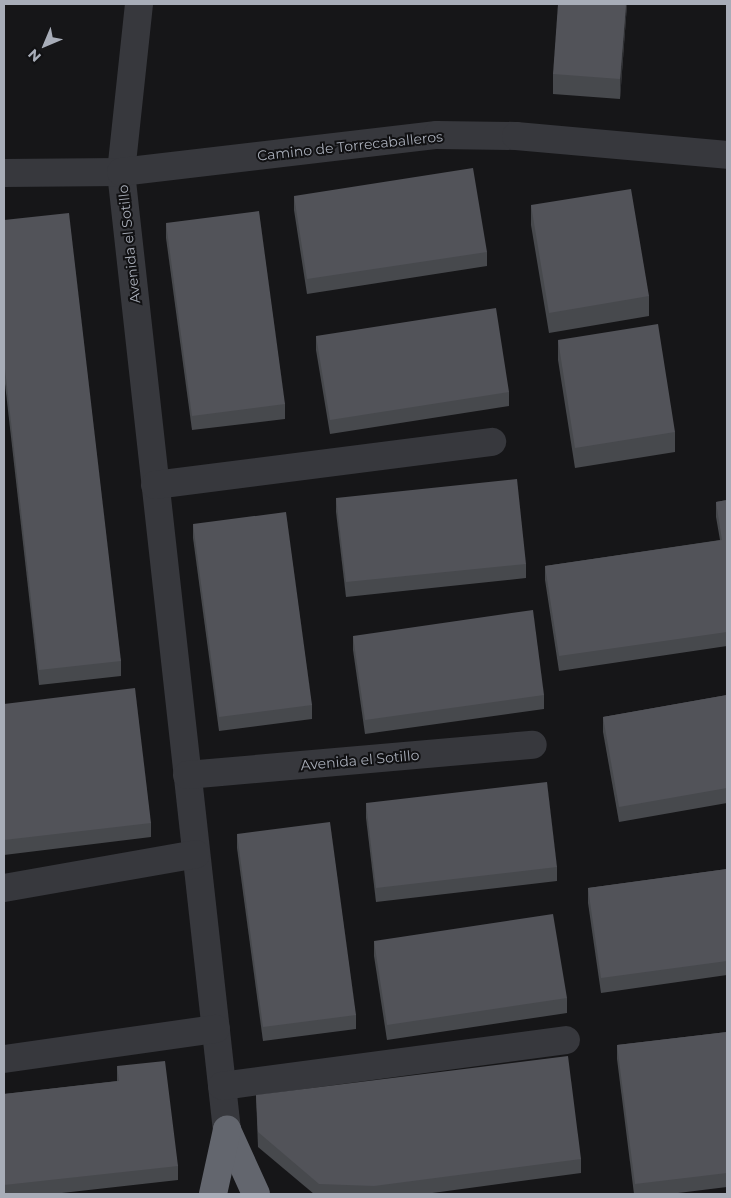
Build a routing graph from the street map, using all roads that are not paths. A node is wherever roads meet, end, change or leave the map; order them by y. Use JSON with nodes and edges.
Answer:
{"nodes":[{"id":1,"x":139,"y":4,"type":"edge"},
{"id":2,"x":727,"y":155,"type":"edge"},
{"id":3,"x":121,"y":172,"type":"junction"},
{"id":4,"x":4,"y":173,"type":"edge"},
{"id":5,"x":492,"y":442,"type":"dead end"},
{"id":6,"x":155,"y":485,"type":"junction"},
{"id":7,"x":533,"y":745,"type":"dead end"},
{"id":8,"x":187,"y":776,"type":"junction"},
{"id":9,"x":196,"y":854,"type":"junction"},
{"id":10,"x":4,"y":888,"type":"edge"},
{"id":11,"x":216,"y":1029,"type":"junction"},
{"id":12,"x":566,"y":1040,"type":"dead end"},
{"id":13,"x":4,"y":1058,"type":"edge"},
{"id":14,"x":222,"y":1086,"type":"junction"},
{"id":15,"x":227,"y":1130,"type":"junction"},
{"id":16,"x":213,"y":1194,"type":"edge"},
{"id":17,"x":256,"y":1194,"type":"edge"}],
"edges":[{"from":1,"to":3,"type":"street","name":"Avenida el Sotillo"},
{"from":2,"to":3,"type":"street","name":"Camino de Torrecaballeros"},
{"from":3,"to":4,"type":"street","name":"Camino de Torrecaballeros"},
{"from":3,"to":6,"type":"street","name":"Avenida el Sotillo"},
{"from":5,"to":6,"type":"street"},
{"from":6,"to":8,"type":"street","name":"Avenida el Sotillo"},
{"from":7,"to":8,"type":"street","name":"Avenida el Sotillo"},
{"from":8,"to":9,"type":"street","name":"Avenida el Sotillo"},
{"from":9,"to":10,"type":"street"},
{"from":9,"to":11,"type":"street","name":"Avenida el Sotillo"},
{"from":11,"to":13,"type":"street"},
{"from":11,"to":14,"type":"street","name":"Avenida el Sotillo"},
{"from":12,"to":14,"type":"street"},
{"from":14,"to":15,"type":"street","name":"Avenida el Sotillo"},
{"from":15,"to":16,"type":"highway","name":"Avenida el Sotillo"},
{"from":15,"to":17,"type":"highway","name":"Avenida el Sotillo"}]}
